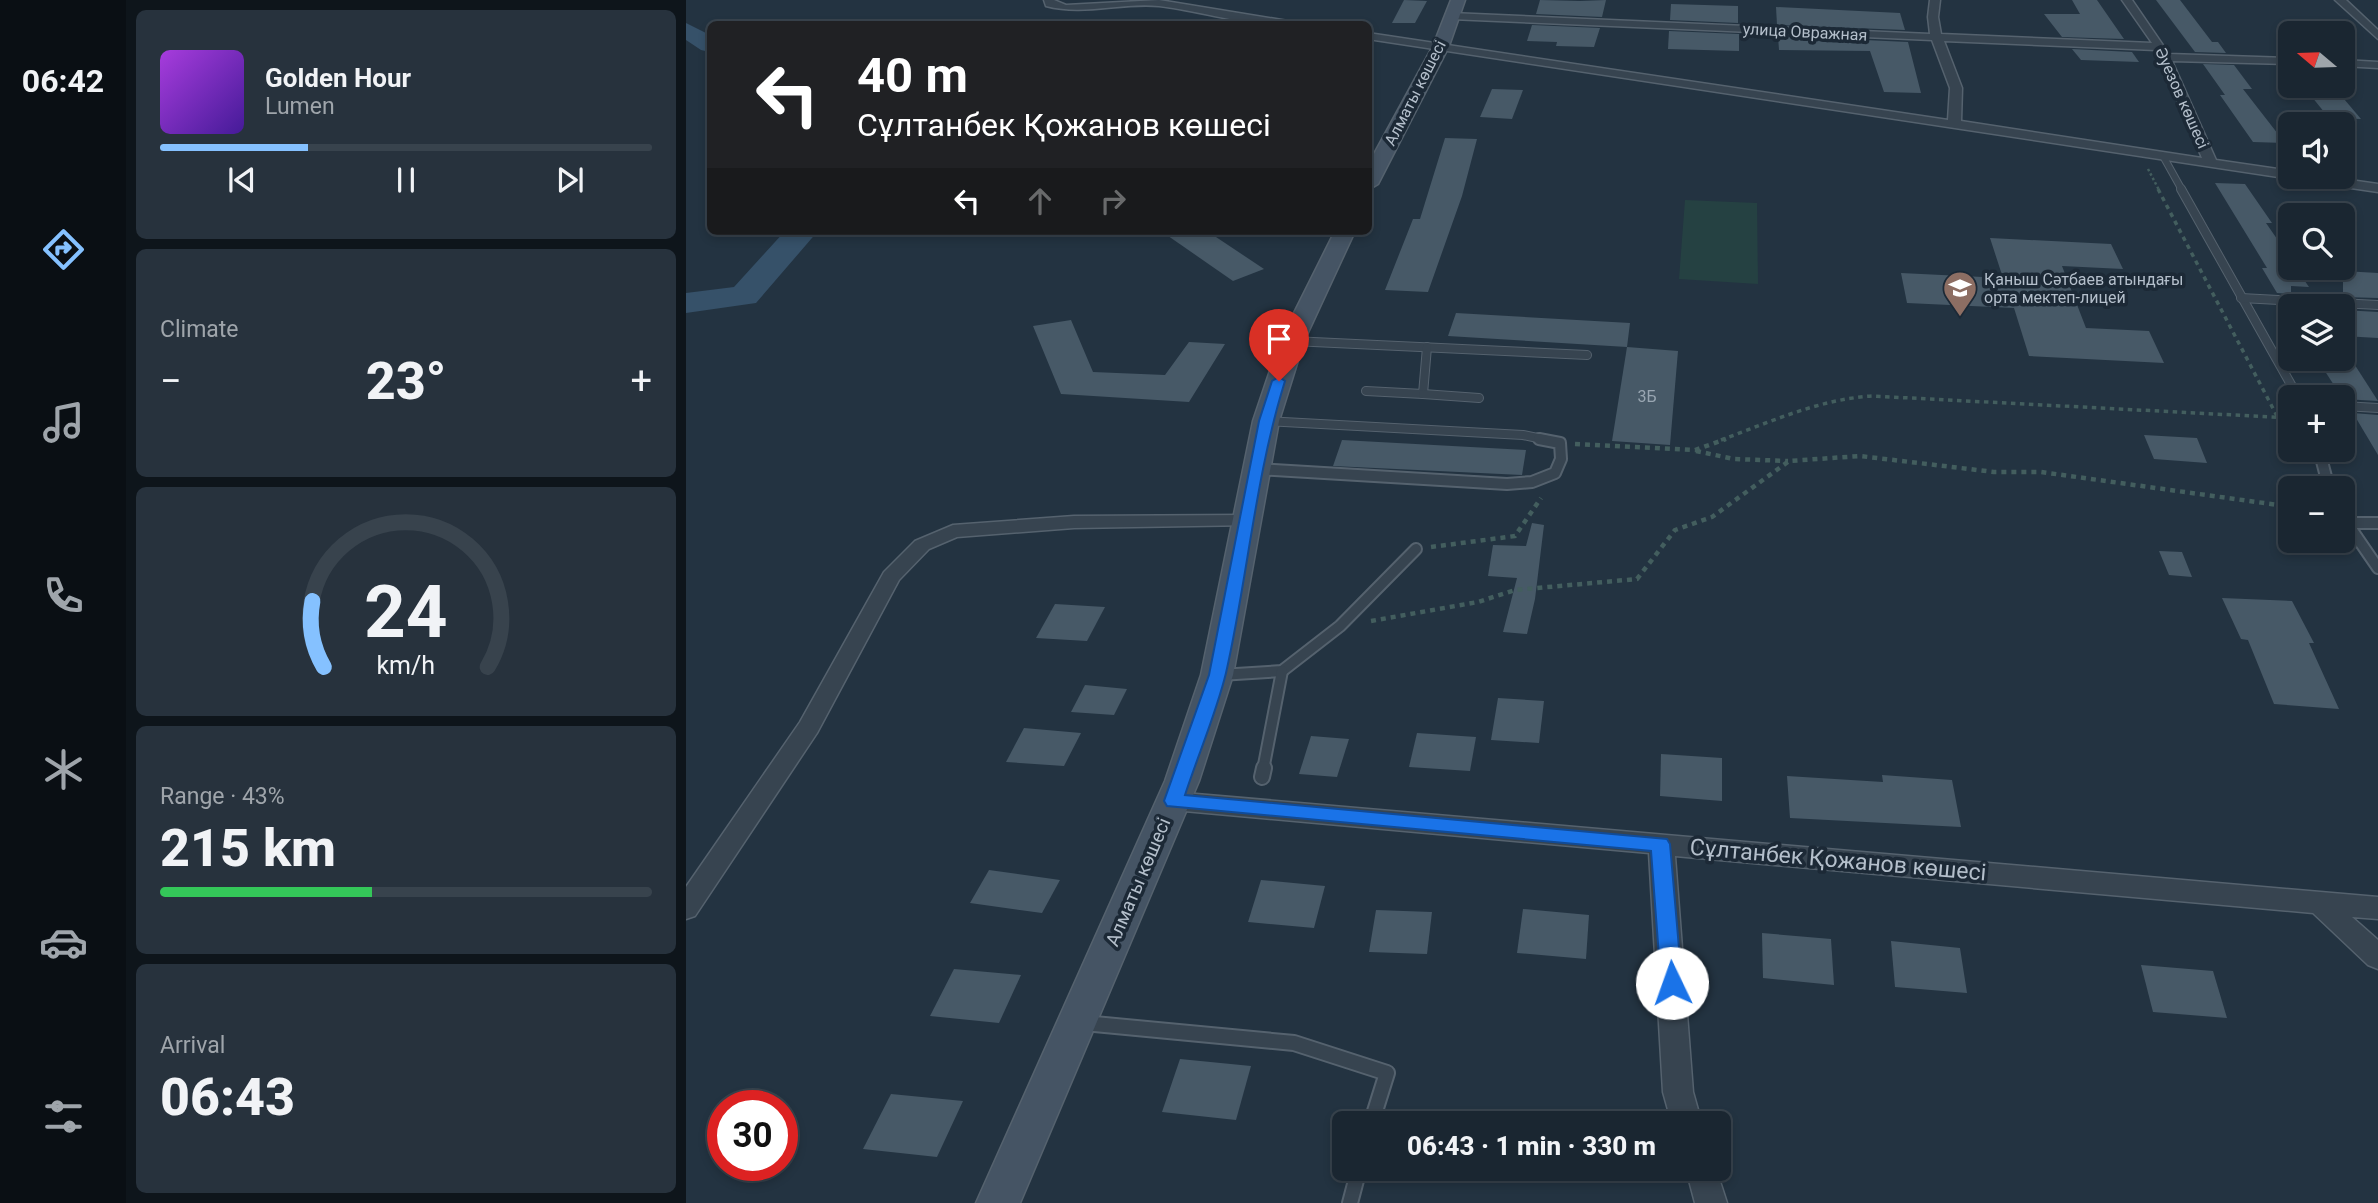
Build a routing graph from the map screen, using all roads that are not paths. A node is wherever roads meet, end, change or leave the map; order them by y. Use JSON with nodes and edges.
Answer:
{"nodes":[{"id":1,"x":1049,"y":0,"type":"edge"},
{"id":2,"x":1139,"y":0,"type":"edge"},
{"id":3,"x":1458,"y":0,"type":"edge"},
{"id":4,"x":1935,"y":0,"type":"edge"},
{"id":5,"x":2127,"y":0,"type":"edge"},
{"id":6,"x":2340,"y":0,"type":"edge"},
{"id":7,"x":1155,"y":3,"type":"junction"},
{"id":8,"x":1451,"y":16,"type":"junction"},
{"id":9,"x":1274,"y":21,"type":"edge"},
{"id":10,"x":2378,"y":36,"type":"edge"},
{"id":11,"x":1372,"y":37,"type":"edge"},
{"id":12,"x":1936,"y":38,"type":"junction"},
{"id":13,"x":1441,"y":46,"type":"junction"},
{"id":14,"x":2162,"y":52,"type":"junction"},
{"id":15,"x":2278,"y":60,"type":"edge"},
{"id":16,"x":2356,"y":64,"type":"edge"},
{"id":17,"x":2378,"y":65,"type":"edge"},
{"id":18,"x":1954,"y":124,"type":"junction"},
{"id":19,"x":2163,"y":156,"type":"junction"},
{"id":20,"x":2211,"y":163,"type":"junction"},
{"id":21,"x":2278,"y":173,"type":"edge"},
{"id":22,"x":1372,"y":176,"type":"edge"},
{"id":23,"x":2355,"y":185,"type":"edge"},
{"id":24,"x":2378,"y":188,"type":"edge"},
{"id":25,"x":1343,"y":235,"type":"edge"},
{"id":26,"x":2241,"y":298,"type":"junction"},
{"id":27,"x":2378,"y":305,"type":"edge"},
{"id":28,"x":1292,"y":341,"type":"junction"},
{"id":29,"x":1427,"y":347,"type":"junction"},
{"id":30,"x":1587,"y":355,"type":"dead end"},
{"id":31,"x":2291,"y":385,"type":"edge"},
{"id":32,"x":1366,"y":391,"type":"dead end"},
{"id":33,"x":1423,"y":394,"type":"junction"},
{"id":34,"x":1479,"y":398,"type":"dead end"},
{"id":35,"x":2355,"y":407,"type":"edge"},
{"id":36,"x":2378,"y":408,"type":"edge"},
{"id":37,"x":1266,"y":421,"type":"junction"},
{"id":38,"x":1255,"y":469,"type":"junction"},
{"id":39,"x":1246,"y":521,"type":"junction"},
{"id":40,"x":2355,"y":521,"type":"edge"},
{"id":41,"x":2378,"y":523,"type":"edge"},
{"id":42,"x":2355,"y":535,"type":"edge"},
{"id":43,"x":1416,"y":549,"type":"road end"},
{"id":44,"x":2378,"y":568,"type":"edge"},
{"id":45,"x":1282,"y":671,"type":"junction"},
{"id":46,"x":1217,"y":675,"type":"junction"},
{"id":47,"x":1262,"y":777,"type":"dead end"},
{"id":48,"x":1173,"y":801,"type":"junction"},
{"id":49,"x":1661,"y":844,"type":"junction"},
{"id":50,"x":2319,"y":902,"type":"junction"},
{"id":51,"x":686,"y":908,"type":"edge"},
{"id":52,"x":2378,"y":908,"type":"edge"},
{"id":53,"x":2378,"y":957,"type":"edge"},
{"id":54,"x":1077,"y":1023,"type":"junction"},
{"id":55,"x":1375,"y":1111,"type":"edge"},
{"id":56,"x":1683,"y":1111,"type":"edge"},
{"id":57,"x":1356,"y":1181,"type":"edge"},
{"id":58,"x":1705,"y":1181,"type":"edge"},
{"id":59,"x":998,"y":1203,"type":"edge"},
{"id":60,"x":1350,"y":1203,"type":"edge"},
{"id":61,"x":1711,"y":1203,"type":"edge"}],
"edges":[{"from":1,"to":7,"type":"street"},
{"from":2,"to":7,"type":"street"},
{"from":3,"to":8,"type":"street","name":"Алматы көшесі"},
{"from":4,"to":12,"type":"street"},
{"from":5,"to":14,"type":"street","name":"Әуезов көшесі"},
{"from":6,"to":10,"type":"street"},
{"from":7,"to":9,"type":"street"},
{"from":8,"to":12,"type":"street","name":"улица Овражная"},
{"from":8,"to":13,"type":"street","name":"Алматы көшесі"},
{"from":11,"to":13,"type":"street"},
{"from":12,"to":14,"type":"street","name":"улица Овражная"},
{"from":12,"to":18,"type":"street"},
{"from":13,"to":18,"type":"street"},
{"from":13,"to":22,"type":"street","name":"Алматы көшесі"},
{"from":14,"to":15,"type":"street","name":"улица Овражная"},
{"from":14,"to":20,"type":"street","name":"Әуезов көшесі"},
{"from":16,"to":17,"type":"street"},
{"from":18,"to":19,"type":"street"},
{"from":19,"to":20,"type":"street"},
{"from":19,"to":26,"type":"lane"},
{"from":20,"to":21,"type":"street"},
{"from":23,"to":24,"type":"street"},
{"from":25,"to":28,"type":"street","name":"Алматы көшесі"},
{"from":26,"to":27,"type":"lane"},
{"from":26,"to":31,"type":"lane"},
{"from":28,"to":29,"type":"lane"},
{"from":28,"to":37,"type":"street","name":"Алматы көшесі"},
{"from":29,"to":30,"type":"lane"},
{"from":29,"to":33,"type":"lane"},
{"from":32,"to":33,"type":"lane"},
{"from":33,"to":34,"type":"lane"},
{"from":35,"to":36,"type":"lane"},
{"from":37,"to":38,"type":"street","name":"Алматы көшесі"},
{"from":37,"to":38,"type":"lane"},
{"from":38,"to":39,"type":"street","name":"Алматы көшесі"},
{"from":39,"to":46,"type":"street","name":"Алматы көшесі"},
{"from":39,"to":51,"type":"street"},
{"from":40,"to":41,"type":"lane"},
{"from":42,"to":44,"type":"lane"},
{"from":43,"to":45,"type":"lane"},
{"from":45,"to":46,"type":"lane"},
{"from":45,"to":47,"type":"lane"},
{"from":46,"to":48,"type":"street","name":"Алматы көшесі"},
{"from":48,"to":49,"type":"street","name":"Сұлтанбек Қожанов көшесі"},
{"from":48,"to":54,"type":"street","name":"Алматы көшесі"},
{"from":49,"to":50,"type":"street","name":"Сұлтанбек Қожанов көшесі"},
{"from":49,"to":56,"type":"street"},
{"from":50,"to":52,"type":"street","name":"Сұлтанбек Қожанов көшесі"},
{"from":50,"to":53,"type":"street"},
{"from":54,"to":55,"type":"lane"},
{"from":54,"to":59,"type":"street","name":"Алматы көшесі"},
{"from":57,"to":60,"type":"lane"},
{"from":58,"to":61,"type":"street"}]}
